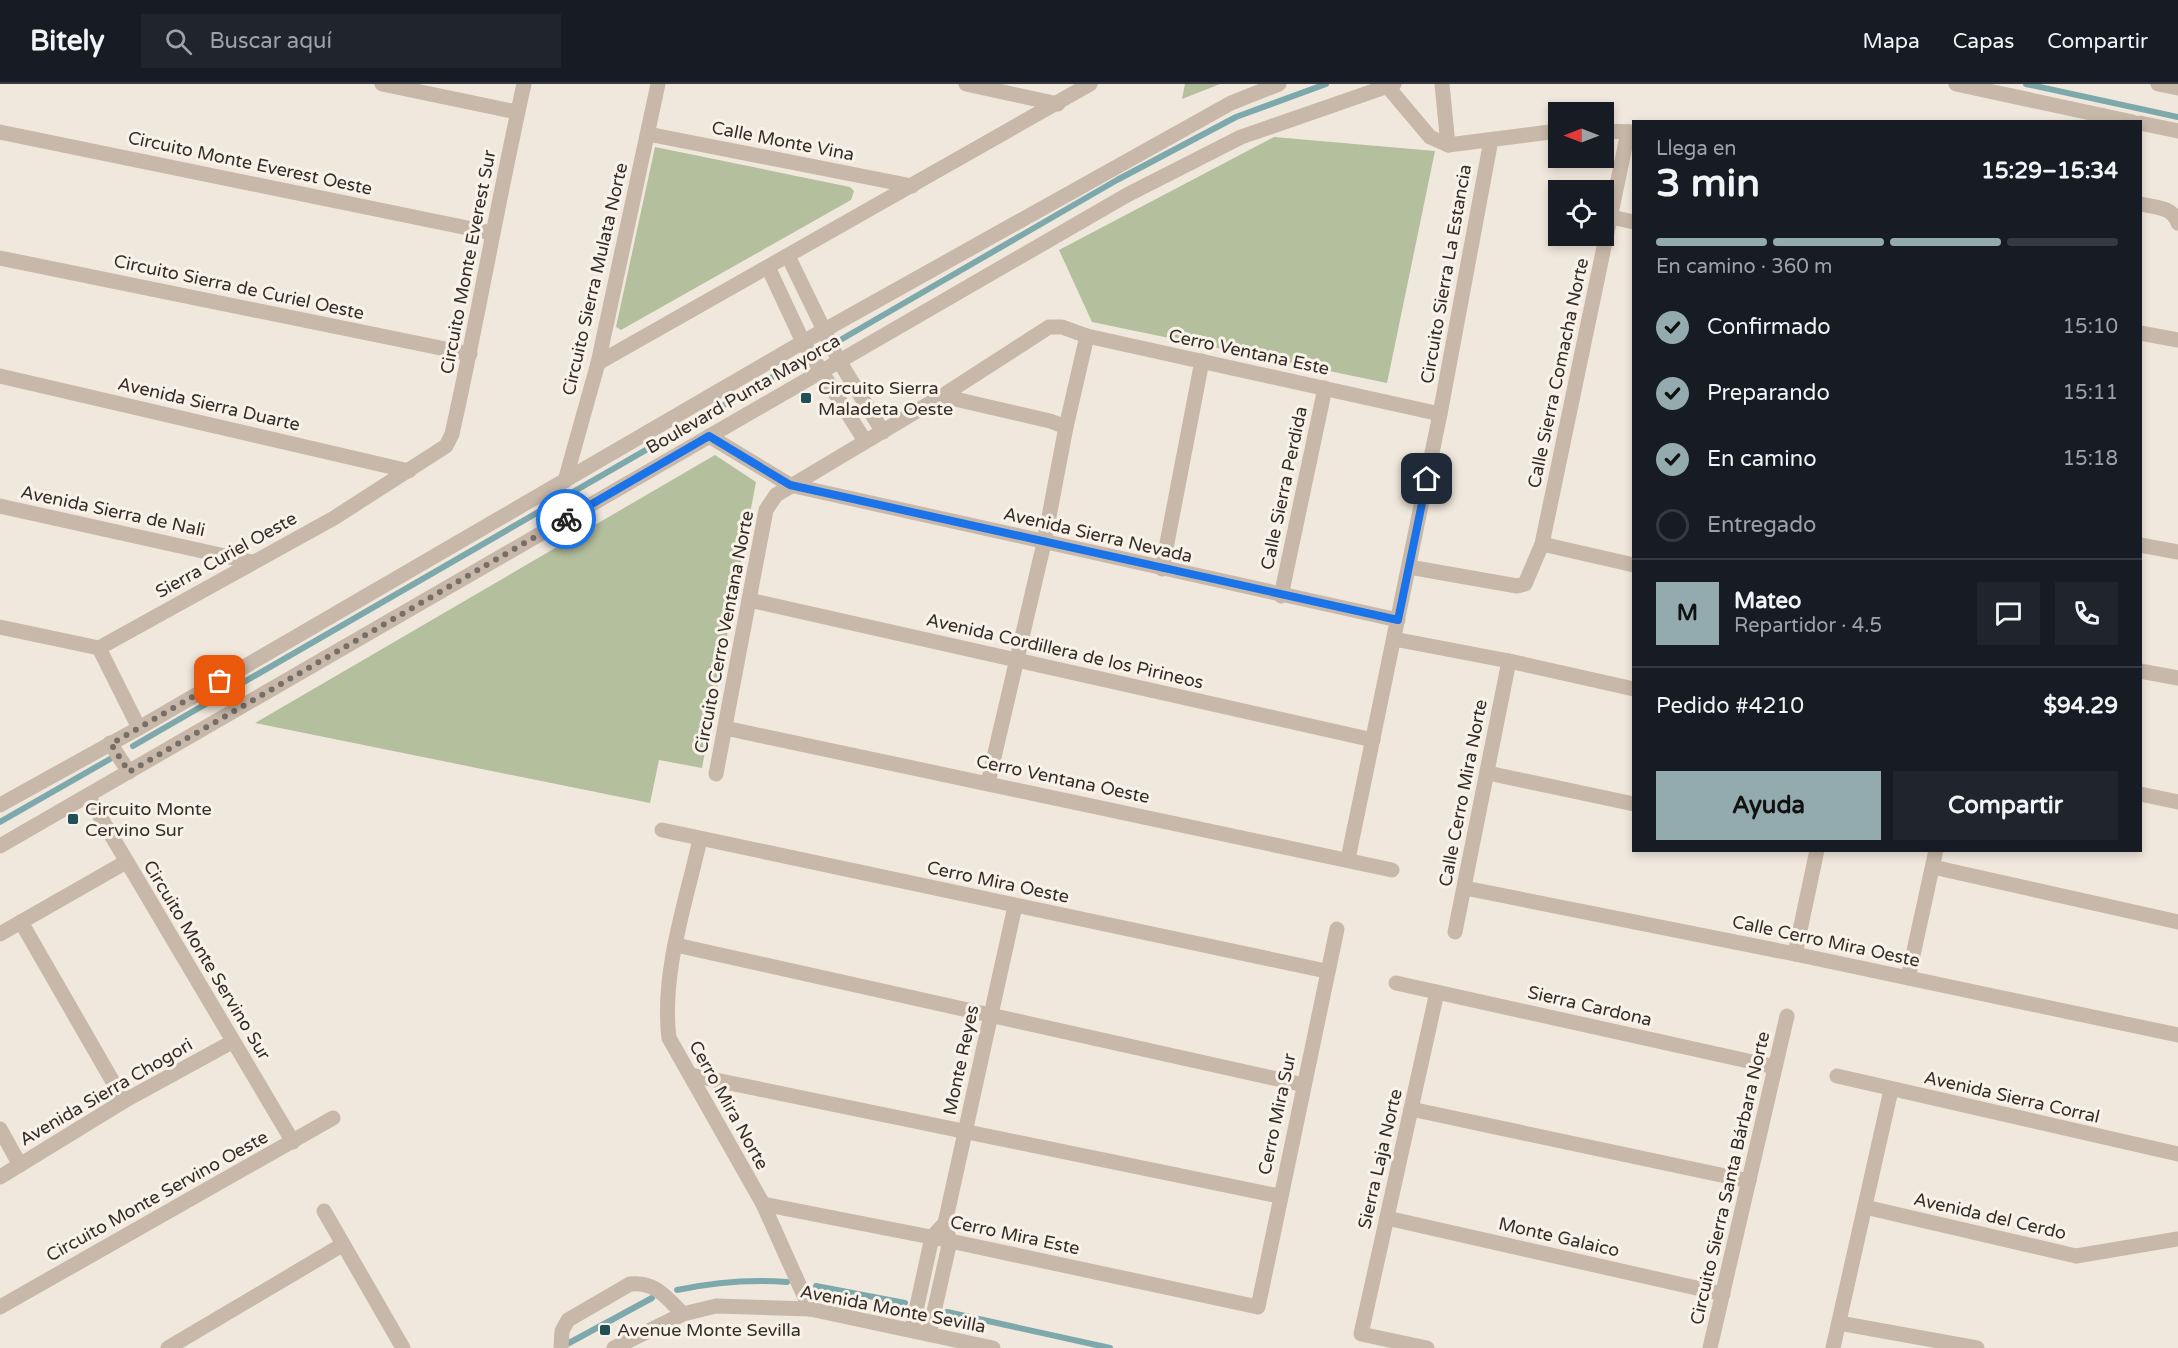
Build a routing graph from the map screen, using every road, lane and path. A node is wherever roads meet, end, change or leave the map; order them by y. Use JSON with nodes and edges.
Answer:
{"nodes":[{"id":1,"x":382,"y":84,"type":"edge"},
{"id":2,"x":524,"y":84,"type":"edge"},
{"id":3,"x":658,"y":84,"type":"edge"},
{"id":4,"x":966,"y":84,"type":"edge"},
{"id":5,"x":1090,"y":84,"type":"edge"},
{"id":6,"x":1279,"y":84,"type":"edge"},
{"id":7,"x":1442,"y":84,"type":"edge"},
{"id":8,"x":1956,"y":84,"type":"edge"},
{"id":9,"x":2158,"y":84,"type":"edge"},
{"id":10,"x":1391,"y":85,"type":"edge"},
{"id":11,"x":2178,"y":88,"type":"edge"},
{"id":12,"x":1058,"y":104,"type":"junction"},
{"id":13,"x":517,"y":112,"type":"junction"},
{"id":14,"x":2124,"y":120,"type":"edge"},
{"id":15,"x":2142,"y":123,"type":"edge"},
{"id":16,"x":1614,"y":131,"type":"edge"},
{"id":17,"x":2178,"y":131,"type":"edge"},
{"id":18,"x":0,"y":132,"type":"edge"},
{"id":19,"x":1548,"y":132,"type":"edge"},
{"id":20,"x":1631,"y":132,"type":"edge"},
{"id":21,"x":648,"y":134,"type":"junction"},
{"id":22,"x":1491,"y":140,"type":"junction"},
{"id":23,"x":1448,"y":145,"type":"junction"},
{"id":24,"x":912,"y":186,"type":"junction"},
{"id":25,"x":1614,"y":204,"type":"edge"},
{"id":26,"x":2142,"y":204,"type":"edge"},
{"id":27,"x":1614,"y":218,"type":"edge"},
{"id":28,"x":2177,"y":220,"type":"edge"},
{"id":29,"x":1632,"y":222,"type":"edge"},
{"id":30,"x":492,"y":233,"type":"junction"},
{"id":31,"x":1605,"y":246,"type":"edge"},
{"id":32,"x":788,"y":256,"type":"junction"},
{"id":33,"x":0,"y":258,"type":"edge"},
{"id":34,"x":768,"y":267,"type":"junction"},
{"id":35,"x":1049,"y":327,"type":"joint"},
{"id":36,"x":824,"y":330,"type":"junction"},
{"id":37,"x":2142,"y":333,"type":"edge"},
{"id":38,"x":1087,"y":336,"type":"junction"},
{"id":39,"x":2178,"y":340,"type":"edge"},
{"id":40,"x":803,"y":342,"type":"junction"},
{"id":41,"x":470,"y":354,"type":"junction"},
{"id":42,"x":839,"y":361,"type":"junction"},
{"id":43,"x":1202,"y":361,"type":"junction"},
{"id":44,"x":598,"y":363,"type":"junction"},
{"id":45,"x":821,"y":370,"type":"junction"},
{"id":46,"x":0,"y":376,"type":"edge"},
{"id":47,"x":1325,"y":388,"type":"junction"},
{"id":48,"x":942,"y":396,"type":"junction"},
{"id":49,"x":1440,"y":414,"type":"junction"},
{"id":50,"x":1065,"y":427,"type":"junction"},
{"id":51,"x":883,"y":432,"type":"junction"},
{"id":52,"x":709,"y":436,"type":"junction"},
{"id":53,"x":865,"y":441,"type":"junction"},
{"id":54,"x":446,"y":446,"type":"joint"},
{"id":55,"x":408,"y":471,"type":"junction"},
{"id":56,"x":565,"y":481,"type":"junction"},
{"id":57,"x":790,"y":485,"type":"junction"},
{"id":58,"x":0,"y":506,"type":"edge"},
{"id":59,"x":1044,"y":543,"type":"junction"},
{"id":60,"x":1542,"y":544,"type":"junction"},
{"id":61,"x":2142,"y":545,"type":"edge"},
{"id":62,"x":2178,"y":552,"type":"edge"},
{"id":63,"x":252,"y":562,"type":"junction"},
{"id":64,"x":1632,"y":565,"type":"edge"},
{"id":65,"x":1409,"y":567,"type":"junction"},
{"id":66,"x":1162,"y":569,"type":"junction"},
{"id":67,"x":1281,"y":596,"type":"junction"},
{"id":68,"x":749,"y":600,"type":"junction"},
{"id":69,"x":1398,"y":620,"type":"junction"},
{"id":70,"x":0,"y":627,"type":"edge"},
{"id":71,"x":1394,"y":639,"type":"junction"},
{"id":72,"x":99,"y":648,"type":"junction"},
{"id":73,"x":1016,"y":660,"type":"junction"},
{"id":74,"x":1509,"y":661,"type":"junction"},
{"id":75,"x":2142,"y":671,"type":"edge"},
{"id":76,"x":2178,"y":678,"type":"edge"},
{"id":77,"x":1632,"y":689,"type":"edge"},
{"id":78,"x":139,"y":728,"type":"junction"},
{"id":79,"x":725,"y":728,"type":"junction"},
{"id":80,"x":1373,"y":741,"type":"junction"},
{"id":81,"x":111,"y":744,"type":"junction"},
{"id":82,"x":129,"y":772,"type":"junction"},
{"id":83,"x":1488,"y":773,"type":"junction"},
{"id":84,"x":716,"y":774,"type":"dead end"},
{"id":85,"x":988,"y":783,"type":"junction"},
{"id":86,"x":2142,"y":794,"type":"edge"},
{"id":87,"x":88,"y":796,"type":"junction"},
{"id":88,"x":2178,"y":802,"type":"edge"},
{"id":89,"x":1632,"y":804,"type":"edge"},
{"id":90,"x":0,"y":805,"type":"edge"},
{"id":91,"x":662,"y":830,"type":"dead end"},
{"id":92,"x":700,"y":839,"type":"junction"},
{"id":93,"x":0,"y":846,"type":"edge"},
{"id":94,"x":1817,"y":852,"type":"edge"},
{"id":95,"x":1936,"y":852,"type":"edge"},
{"id":96,"x":1348,"y":859,"type":"junction"},
{"id":97,"x":126,"y":862,"type":"junction"},
{"id":98,"x":1933,"y":867,"type":"junction"},
{"id":99,"x":1392,"y":870,"type":"dead end"},
{"id":100,"x":1465,"y":888,"type":"junction"},
{"id":101,"x":1015,"y":906,"type":"junction"},
{"id":102,"x":21,"y":922,"type":"junction"},
{"id":103,"x":2178,"y":922,"type":"edge"},
{"id":104,"x":1337,"y":929,"type":"dead end"},
{"id":105,"x":1455,"y":932,"type":"dead end"},
{"id":106,"x":0,"y":934,"type":"edge"},
{"id":107,"x":676,"y":945,"type":"junction"},
{"id":108,"x":1795,"y":954,"type":"junction"},
{"id":109,"x":1326,"y":971,"type":"junction"},
{"id":110,"x":1908,"y":978,"type":"junction"},
{"id":111,"x":1396,"y":982,"type":"dead end"},
{"id":112,"x":1437,"y":992,"type":"junction"},
{"id":113,"x":991,"y":1014,"type":"junction"},
{"id":114,"x":1787,"y":1016,"type":"dead end"},
{"id":115,"x":2178,"y":1035,"type":"edge"},
{"id":116,"x":232,"y":1042,"type":"junction"},
{"id":117,"x":1775,"y":1067,"type":"junction"},
{"id":118,"x":691,"y":1074,"type":"junction"},
{"id":119,"x":1837,"y":1076,"type":"dead end"},
{"id":120,"x":1304,"y":1085,"type":"junction"},
{"id":121,"x":1891,"y":1090,"type":"junction"},
{"id":122,"x":124,"y":1101,"type":"junction"},
{"id":123,"x":1411,"y":1109,"type":"junction"},
{"id":124,"x":333,"y":1118,"type":"dead end"},
{"id":125,"x":0,"y":1129,"type":"edge"},
{"id":126,"x":966,"y":1130,"type":"junction"},
{"id":127,"x":293,"y":1142,"type":"junction"},
{"id":128,"x":2178,"y":1154,"type":"edge"},
{"id":129,"x":20,"y":1165,"type":"junction"},
{"id":130,"x":0,"y":1177,"type":"edge"},
{"id":131,"x":1749,"y":1181,"type":"junction"},
{"id":132,"x":1279,"y":1196,"type":"junction"},
{"id":133,"x":763,"y":1204,"type":"junction"},
{"id":134,"x":1864,"y":1207,"type":"junction"},
{"id":135,"x":324,"y":1211,"type":"dead end"},
{"id":136,"x":1387,"y":1218,"type":"junction"},
{"id":137,"x":945,"y":1223,"type":"junction"},
{"id":138,"x":932,"y":1238,"type":"junction"},
{"id":139,"x":2178,"y":1239,"type":"edge"},
{"id":140,"x":950,"y":1241,"type":"junction"},
{"id":141,"x":342,"y":1245,"type":"junction"},
{"id":142,"x":1722,"y":1294,"type":"junction"},
{"id":143,"x":2,"y":1303,"type":"edge"},
{"id":144,"x":1258,"y":1307,"type":"joint"},
{"id":145,"x":810,"y":1309,"type":"junction"},
{"id":146,"x":683,"y":1314,"type":"junction"},
{"id":147,"x":1839,"y":1323,"type":"junction"},
{"id":148,"x":912,"y":1329,"type":"junction"},
{"id":149,"x":929,"y":1334,"type":"junction"},
{"id":150,"x":168,"y":1348,"type":"edge"},
{"id":151,"x":403,"y":1348,"type":"edge"},
{"id":152,"x":561,"y":1348,"type":"edge"},
{"id":153,"x":614,"y":1348,"type":"edge"},
{"id":154,"x":993,"y":1348,"type":"edge"},
{"id":155,"x":1426,"y":1348,"type":"edge"},
{"id":156,"x":1710,"y":1348,"type":"edge"},
{"id":157,"x":1833,"y":1348,"type":"edge"},
{"id":158,"x":1977,"y":1348,"type":"edge"}],
"edges":[{"from":1,"to":13,"type":"street"},
{"from":2,"to":13,"type":"street","name":"Circuito Monte Everest Sur"},
{"from":3,"to":21,"type":"street","name":"Circuito Sierra Mulata Norte"},
{"from":4,"to":12,"type":"street"},
{"from":5,"to":12,"type":"street"},
{"from":6,"to":36,"type":"street","name":"Boulevard Punta Mayorca"},
{"from":7,"to":23,"type":"street"},
{"from":8,"to":14,"type":"street"},
{"from":9,"to":11,"type":"street"},
{"from":10,"to":23,"type":"street"},
{"from":10,"to":42,"type":"street","name":"Boulevard Punta Mayorca"},
{"from":12,"to":24,"type":"street"},
{"from":13,"to":30,"type":"street","name":"Circuito Monte Everest Sur"},
{"from":15,"to":17,"type":"street"},
{"from":16,"to":20,"type":"street"},
{"from":18,"to":30,"type":"street","name":"Circuito Monte Everest Oeste"},
{"from":19,"to":22,"type":"street"},
{"from":20,"to":25,"type":"street","name":"Calle Sierra Comacha Norte"},
{"from":21,"to":24,"type":"street","name":"Calle Monte Vina"},
{"from":21,"to":44,"type":"street","name":"Circuito Sierra Mulata Norte"},
{"from":22,"to":23,"type":"street"},
{"from":22,"to":49,"type":"street","name":"Circuito Sierra La Estancia"},
{"from":24,"to":32,"type":"street"},
{"from":26,"to":28,"type":"street"},
{"from":27,"to":29,"type":"street"},
{"from":30,"to":41,"type":"street","name":"Circuito Monte Everest Sur"},
{"from":31,"to":60,"type":"street","name":"Calle Sierra Comacha Norte"},
{"from":32,"to":34,"type":"street"},
{"from":32,"to":36,"type":"street"},
{"from":33,"to":41,"type":"street","name":"Circuito Sierra de Curiel Oeste"},
{"from":34,"to":40,"type":"street"},
{"from":34,"to":44,"type":"street"},
{"from":35,"to":38,"type":"street","name":"Cerro Ventana Este"},
{"from":35,"to":48,"type":"street","name":"Circuito Cerro Ventana Norte"},
{"from":36,"to":40,"type":"street","name":"Boulevard Punta Mayorca"},
{"from":36,"to":42,"type":"street"},
{"from":37,"to":39,"type":"street"},
{"from":38,"to":43,"type":"street","name":"Cerro Ventana Este"},
{"from":38,"to":50,"type":"street"},
{"from":40,"to":45,"type":"street"},
{"from":40,"to":56,"type":"street","name":"Boulevard Punta Mayorca"},
{"from":41,"to":54,"type":"street","name":"Circuito Monte Everest Sur"},
{"from":42,"to":45,"type":"street","name":"Boulevard Punta Mayorca"},
{"from":42,"to":51,"type":"street"},
{"from":43,"to":47,"type":"street","name":"Cerro Ventana Este"},
{"from":43,"to":66,"type":"street"},
{"from":44,"to":56,"type":"street","name":"Circuito Sierra Mulata Norte"},
{"from":45,"to":52,"type":"street","name":"Boulevard Punta Mayorca"},
{"from":45,"to":53,"type":"street"},
{"from":46,"to":55,"type":"street","name":"Avenida Sierra Duarte"},
{"from":47,"to":49,"type":"street","name":"Cerro Ventana Este"},
{"from":47,"to":67,"type":"street","name":"Calle Sierra Perdida"},
{"from":48,"to":50,"type":"street"},
{"from":48,"to":51,"type":"street","name":"Circuito Cerro Ventana Norte"},
{"from":49,"to":65,"type":"street","name":"Circuito Sierra La Estancia"},
{"from":50,"to":59,"type":"street"},
{"from":51,"to":53,"type":"street","name":"Circuito Cerro Ventana Norte"},
{"from":52,"to":57,"type":"street","name":"Avenida Sierra Nevada"},
{"from":52,"to":82,"type":"street","name":"Boulevard Punta Mayorca"},
{"from":53,"to":57,"type":"street","name":"Circuito Cerro Ventana Norte"},
{"from":54,"to":55,"type":"street","name":"Sierra Curiel Oeste"},
{"from":55,"to":63,"type":"street","name":"Sierra Curiel Oeste"},
{"from":56,"to":78,"type":"street","name":"Boulevard Punta Mayorca"},
{"from":57,"to":59,"type":"street","name":"Avenida Sierra Nevada"},
{"from":57,"to":68,"type":"street","name":"Circuito Cerro Ventana Norte"},
{"from":58,"to":63,"type":"street","name":"Avenida Sierra de Nali"},
{"from":59,"to":66,"type":"street","name":"Avenida Sierra Nevada"},
{"from":59,"to":73,"type":"street"},
{"from":60,"to":64,"type":"street"},
{"from":60,"to":65,"type":"street","name":"Calle Sierra Comacha Norte"},
{"from":61,"to":62,"type":"street"},
{"from":63,"to":72,"type":"street","name":"Sierra Curiel Oeste"},
{"from":65,"to":69,"type":"street","name":"Circuito Sierra La Estancia"},
{"from":66,"to":67,"type":"street","name":"Avenida Sierra Nevada"},
{"from":67,"to":69,"type":"street","name":"Avenida Sierra Nevada"},
{"from":68,"to":73,"type":"street","name":"Avenida Cordillera de los Pirineos"},
{"from":68,"to":79,"type":"street","name":"Circuito Cerro Ventana Norte"},
{"from":69,"to":71,"type":"street","name":"Circuito Sierra La Estancia"},
{"from":70,"to":72,"type":"street"},
{"from":71,"to":74,"type":"street"},
{"from":71,"to":80,"type":"street","name":"Circuito Sierra La Estancia"},
{"from":72,"to":78,"type":"street"},
{"from":73,"to":80,"type":"street","name":"Avenida Cordillera de los Pirineos"},
{"from":73,"to":85,"type":"street"},
{"from":74,"to":77,"type":"street"},
{"from":74,"to":83,"type":"street","name":"Calle Cerro Mira Norte"},
{"from":75,"to":76,"type":"street"},
{"from":78,"to":81,"type":"street","name":"Boulevard Punta Mayorca"},
{"from":79,"to":84,"type":"street","name":"Circuito Cerro Ventana Norte"},
{"from":79,"to":85,"type":"street","name":"Cerro Ventana Oeste"},
{"from":80,"to":96,"type":"street","name":"Circuito Sierra La Estancia"},
{"from":81,"to":82,"type":"street"},
{"from":81,"to":90,"type":"street","name":"Boulevard Punta Mayorca"},
{"from":82,"to":87,"type":"street","name":"Boulevard Punta Mayorca"},
{"from":83,"to":89,"type":"street"},
{"from":83,"to":100,"type":"street","name":"Calle Cerro Mira Norte"},
{"from":85,"to":96,"type":"street","name":"Cerro Ventana Oeste"},
{"from":86,"to":88,"type":"street"},
{"from":87,"to":93,"type":"street","name":"Boulevard Punta Mayorca"},
{"from":87,"to":97,"type":"street","name":"Circuito Monte Servino Sur"},
{"from":91,"to":92,"type":"street","name":"Cerro Mira Oeste"},
{"from":92,"to":101,"type":"street","name":"Cerro Mira Oeste"},
{"from":92,"to":107,"type":"street","name":"Cerro Mira Norte"},
{"from":94,"to":108,"type":"street"},
{"from":95,"to":98,"type":"street"},
{"from":96,"to":99,"type":"street","name":"Cerro Ventana Oeste"},
{"from":97,"to":102,"type":"street"},
{"from":97,"to":116,"type":"street","name":"Circuito Monte Servino Sur"},
{"from":98,"to":103,"type":"street"},
{"from":98,"to":110,"type":"street"},
{"from":100,"to":105,"type":"street","name":"Calle Cerro Mira Norte"},
{"from":100,"to":108,"type":"street","name":"Calle Cerro Mira Oeste"},
{"from":101,"to":109,"type":"street","name":"Cerro Mira Oeste"},
{"from":101,"to":113,"type":"street","name":"Monte Reyes"},
{"from":102,"to":106,"type":"street"},
{"from":102,"to":122,"type":"street"},
{"from":104,"to":109,"type":"street","name":"Cerro Mira Sur"},
{"from":107,"to":113,"type":"street"},
{"from":107,"to":118,"type":"street","name":"Cerro Mira Norte"},
{"from":108,"to":110,"type":"street","name":"Calle Cerro Mira Oeste"},
{"from":109,"to":120,"type":"street","name":"Cerro Mira Sur"},
{"from":110,"to":115,"type":"street","name":"Calle Cerro Mira Oeste"},
{"from":111,"to":112,"type":"street","name":"Sierra Cardona"},
{"from":112,"to":117,"type":"street","name":"Sierra Cardona"},
{"from":112,"to":123,"type":"street","name":"Sierra Laja Norte"},
{"from":113,"to":120,"type":"street"},
{"from":113,"to":126,"type":"street","name":"Monte Reyes"},
{"from":114,"to":117,"type":"street","name":"Circuito Sierra Santa Bárbara Norte"},
{"from":116,"to":122,"type":"street","name":"Avenida Sierra Chogori"},
{"from":116,"to":127,"type":"street","name":"Circuito Monte Servino Sur"},
{"from":117,"to":131,"type":"street","name":"Circuito Sierra Santa Bárbara Norte"},
{"from":118,"to":126,"type":"street"},
{"from":118,"to":133,"type":"street","name":"Cerro Mira Norte"},
{"from":119,"to":121,"type":"street","name":"Avenida Sierra Corral"},
{"from":120,"to":132,"type":"street","name":"Cerro Mira Sur"},
{"from":121,"to":128,"type":"street","name":"Avenida Sierra Corral"},
{"from":121,"to":134,"type":"street"},
{"from":122,"to":129,"type":"street","name":"Avenida Sierra Chogori"},
{"from":123,"to":131,"type":"street"},
{"from":123,"to":136,"type":"street","name":"Sierra Laja Norte"},
{"from":124,"to":127,"type":"street","name":"Circuito Monte Servino Oeste"},
{"from":125,"to":129,"type":"street"},
{"from":126,"to":132,"type":"street"},
{"from":126,"to":137,"type":"street","name":"Monte Reyes"},
{"from":127,"to":143,"type":"street","name":"Circuito Monte Servino Oeste"},
{"from":129,"to":130,"type":"street","name":"Avenida Sierra Chogori"},
{"from":131,"to":142,"type":"street","name":"Circuito Sierra Santa Bárbara Norte"},
{"from":132,"to":144,"type":"street","name":"Cerro Mira Sur"},
{"from":133,"to":138,"type":"street","name":"Cerro Mira Este"},
{"from":133,"to":145,"type":"street","name":"Cerro Mira Norte"},
{"from":134,"to":139,"type":"street","name":"Avenida del Cerdo"},
{"from":134,"to":147,"type":"street"},
{"from":135,"to":141,"type":"street"},
{"from":136,"to":142,"type":"street","name":"Monte Galaico"},
{"from":136,"to":155,"type":"street","name":"Sierra Laja Norte"},
{"from":137,"to":138,"type":"street","name":"Monte Reyes"},
{"from":137,"to":140,"type":"street","name":"Monte Reyes"},
{"from":138,"to":140,"type":"street","name":"Cerro Mira Este"},
{"from":138,"to":148,"type":"street","name":"Monte Reyes"},
{"from":140,"to":144,"type":"street","name":"Cerro Mira Este"},
{"from":140,"to":149,"type":"street","name":"Monte Reyes"},
{"from":141,"to":150,"type":"street"},
{"from":141,"to":151,"type":"street"},
{"from":142,"to":156,"type":"street","name":"Circuito Sierra Santa Bárbara Norte"},
{"from":145,"to":146,"type":"street","name":"Avenida Monte Sevilla"},
{"from":145,"to":148,"type":"street","name":"Avenida Monte Sevilla"},
{"from":146,"to":152,"type":"street"},
{"from":146,"to":153,"type":"street","name":"Avenida Monte Sevilla"},
{"from":147,"to":157,"type":"street"},
{"from":147,"to":158,"type":"street"},
{"from":148,"to":149,"type":"street","name":"Avenida Monte Sevilla"},
{"from":149,"to":154,"type":"street","name":"Avenida Monte Sevilla"}]}
